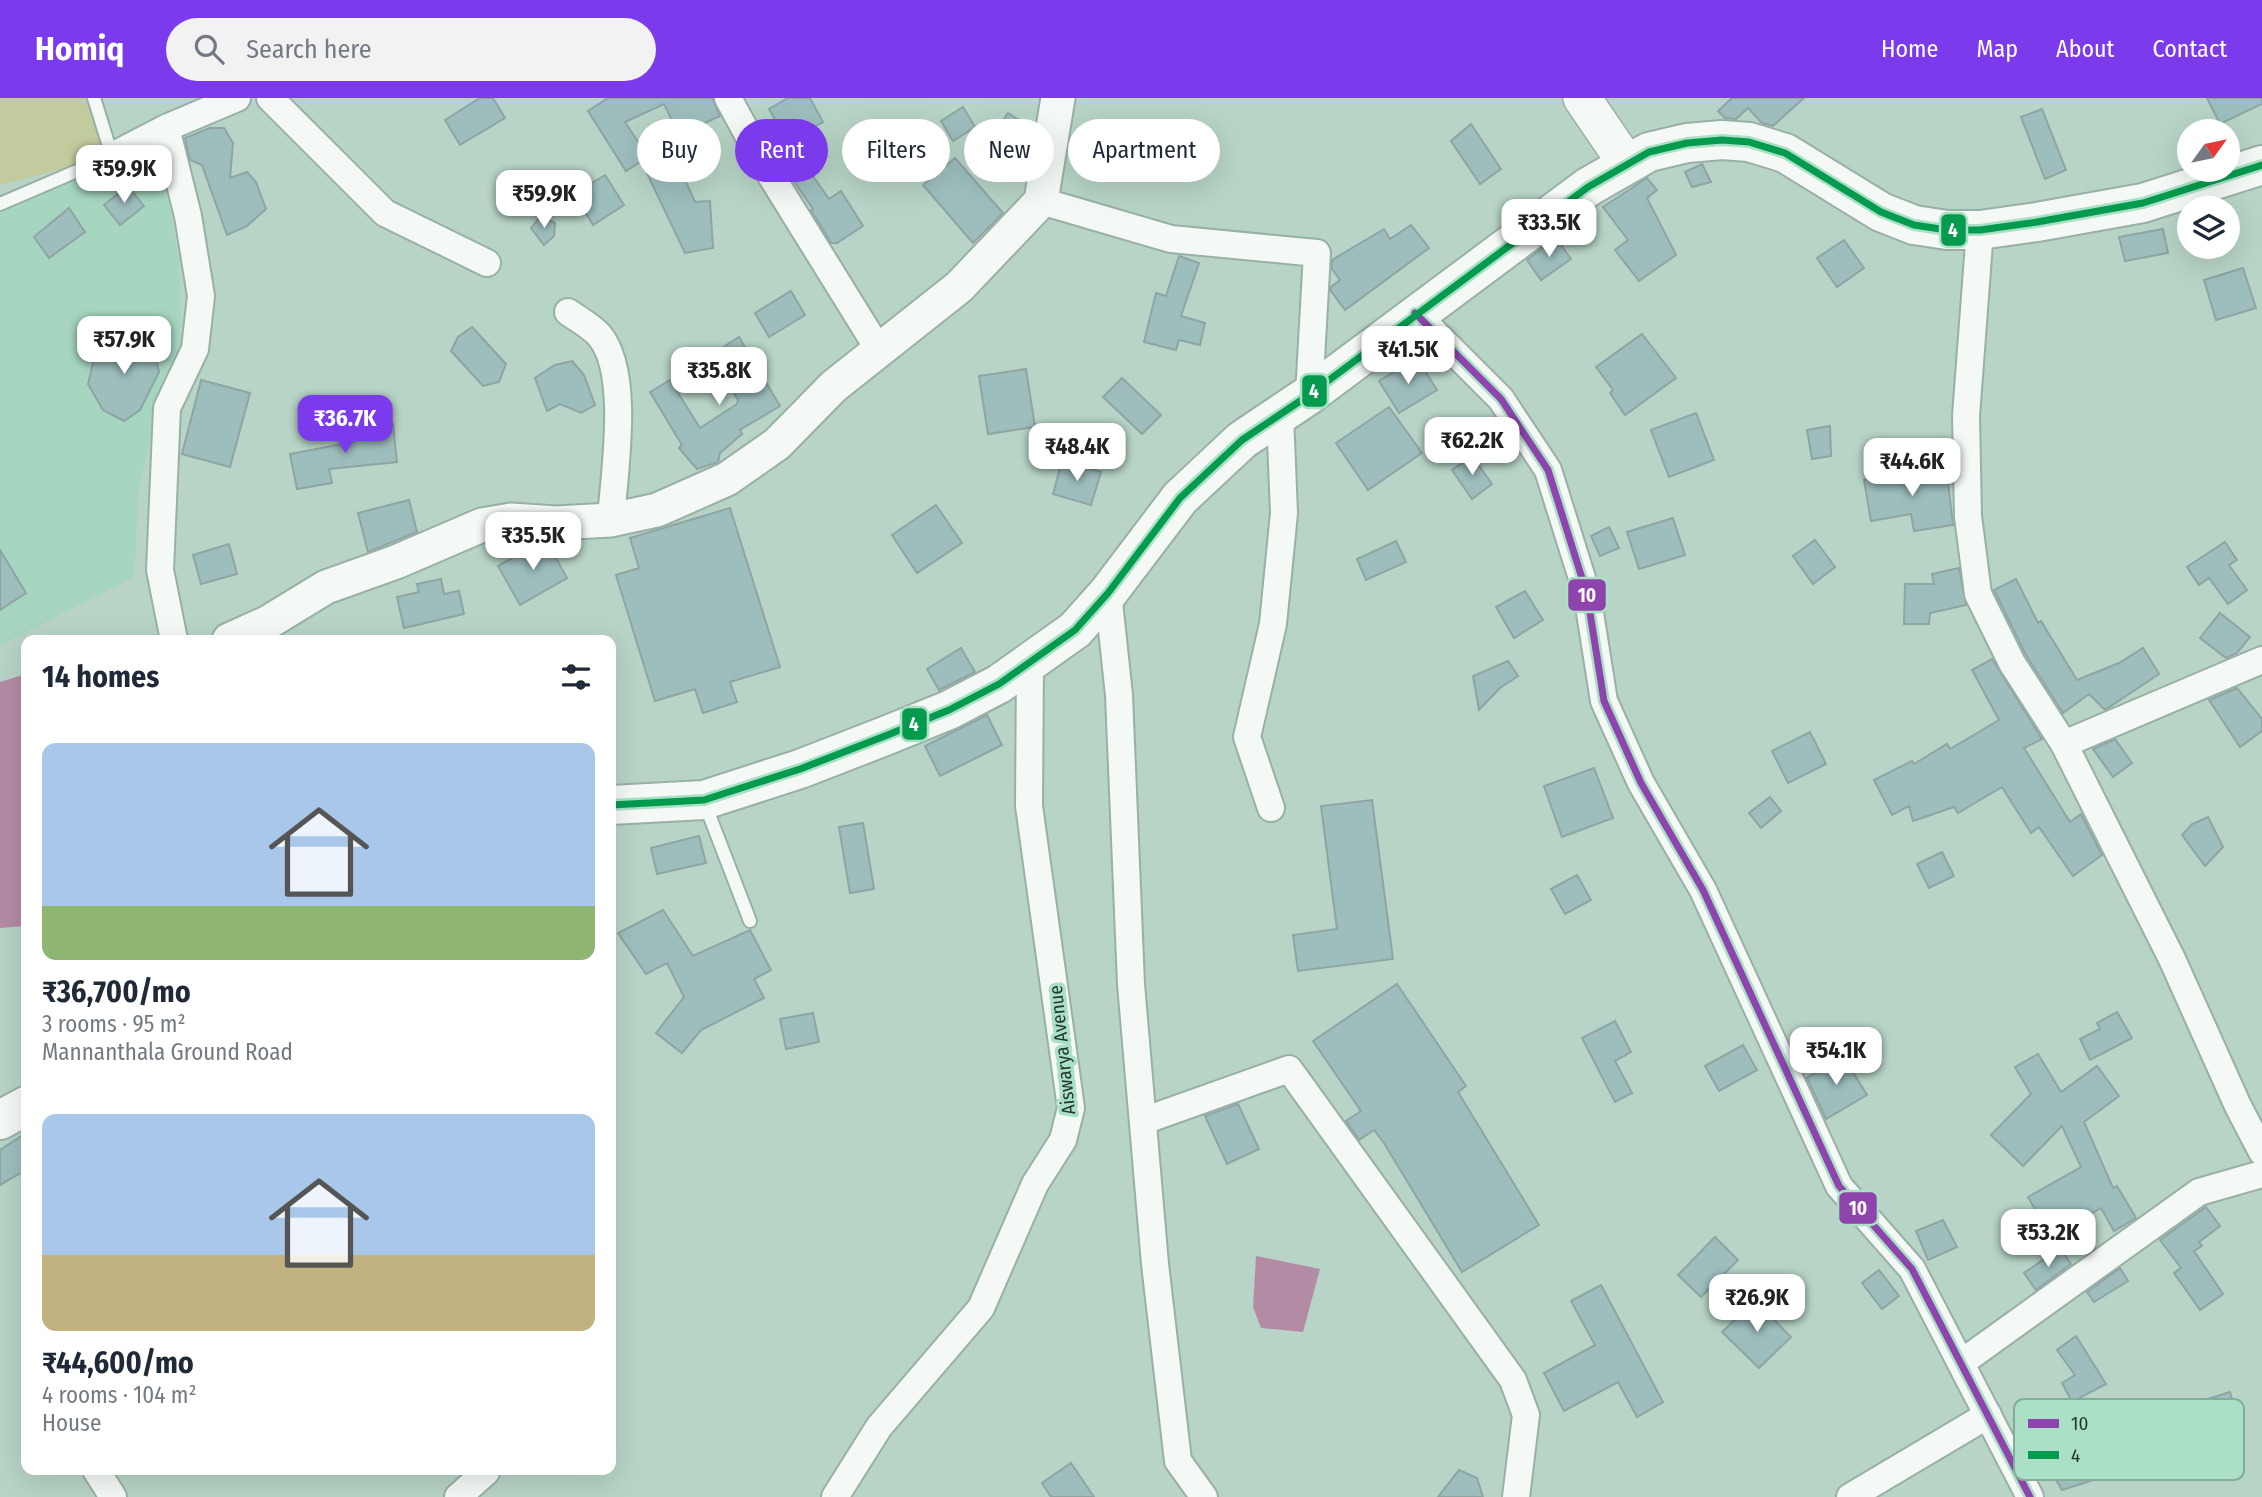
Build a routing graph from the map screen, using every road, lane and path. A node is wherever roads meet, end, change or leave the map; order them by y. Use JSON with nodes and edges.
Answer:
{"nodes":[{"id":1,"x":93,"y":98,"type":"edge"},
{"id":2,"x":237,"y":98,"type":"edge"},
{"id":3,"x":270,"y":98,"type":"edge"},
{"id":4,"x":728,"y":98,"type":"edge"},
{"id":5,"x":1058,"y":98,"type":"edge"},
{"id":6,"x":1582,"y":98,"type":"edge"},
{"id":7,"x":166,"y":128,"type":"junction"},
{"id":8,"x":112,"y":156,"type":"junction"},
{"id":9,"x":1627,"y":164,"type":"junction"},
{"id":10,"x":2262,"y":165,"type":"edge"},
{"id":11,"x":1041,"y":201,"type":"junction"},
{"id":12,"x":0,"y":204,"type":"edge"},
{"id":13,"x":1980,"y":230,"type":"junction"},
{"id":14,"x":487,"y":263,"type":"dead end"},
{"id":15,"x":568,"y":312,"type":"dead end"},
{"id":16,"x":1415,"y":313,"type":"junction"},
{"id":17,"x":879,"y":350,"type":"junction"},
{"id":18,"x":1294,"y":405,"type":"junction"},
{"id":19,"x":611,"y":520,"type":"junction"},
{"id":20,"x":1108,"y":593,"type":"junction"},
{"id":21,"x":173,"y":635,"type":"edge"},
{"id":22,"x":240,"y":635,"type":"edge"},
{"id":23,"x":1030,"y":660,"type":"junction"},
{"id":24,"x":2262,"y":660,"type":"edge"},
{"id":25,"x":2064,"y":744,"type":"junction"},
{"id":26,"x":704,"y":800,"type":"junction"},
{"id":27,"x":616,"y":806,"type":"edge"},
{"id":28,"x":1271,"y":808,"type":"dead end"},
{"id":29,"x":750,"y":921,"type":"dead end"},
{"id":30,"x":21,"y":1109,"type":"edge"},
{"id":31,"x":0,"y":1120,"type":"edge"},
{"id":32,"x":1143,"y":1121,"type":"junction"},
{"id":33,"x":2260,"y":1142,"type":"edge"},
{"id":34,"x":2262,"y":1174,"type":"edge"},
{"id":35,"x":1961,"y":1363,"type":"junction"},
{"id":36,"x":1988,"y":1415,"type":"junction"},
{"id":37,"x":2014,"y":1466,"type":"edge"},
{"id":38,"x":99,"y":1475,"type":"edge"},
{"id":39,"x":483,"y":1475,"type":"edge"},
{"id":40,"x":2021,"y":1480,"type":"edge"},
{"id":41,"x":113,"y":1497,"type":"edge"},
{"id":42,"x":458,"y":1497,"type":"edge"},
{"id":43,"x":835,"y":1497,"type":"edge"},
{"id":44,"x":1204,"y":1497,"type":"edge"},
{"id":45,"x":1516,"y":1497,"type":"edge"},
{"id":46,"x":1850,"y":1497,"type":"edge"},
{"id":47,"x":2030,"y":1497,"type":"edge"}],
"edges":[{"from":1,"to":8,"type":"lane"},
{"from":2,"to":7,"type":"street"},
{"from":3,"to":14,"type":"street"},
{"from":4,"to":17,"type":"street"},
{"from":5,"to":11,"type":"street"},
{"from":6,"to":9,"type":"main road"},
{"from":7,"to":8,"type":"street"},
{"from":7,"to":21,"type":"street"},
{"from":8,"to":12,"type":"lane"},
{"from":9,"to":13,"type":"main road"},
{"from":9,"to":16,"type":"main road"},
{"from":10,"to":13,"type":"main road"},
{"from":11,"to":17,"type":"street"},
{"from":11,"to":18,"type":"street"},
{"from":13,"to":25,"type":"street"},
{"from":15,"to":19,"type":"street"},
{"from":16,"to":18,"type":"main road"},
{"from":16,"to":35,"type":"street"},
{"from":17,"to":19,"type":"street"},
{"from":18,"to":20,"type":"main road"},
{"from":18,"to":28,"type":"street"},
{"from":19,"to":22,"type":"street"},
{"from":20,"to":23,"type":"main road"},
{"from":20,"to":32,"type":"street"},
{"from":23,"to":26,"type":"main road"},
{"from":23,"to":43,"type":"street","name":"Aiswarya Avenue"},
{"from":24,"to":25,"type":"street"},
{"from":25,"to":33,"type":"street"},
{"from":26,"to":27,"type":"main road"},
{"from":26,"to":29,"type":"lane"},
{"from":30,"to":31,"type":"main road"},
{"from":32,"to":44,"type":"street"},
{"from":32,"to":45,"type":"street"},
{"from":34,"to":35,"type":"street"},
{"from":35,"to":36,"type":"street"},
{"from":36,"to":37,"type":"street"},
{"from":36,"to":46,"type":"street"},
{"from":38,"to":41,"type":"street"},
{"from":39,"to":42,"type":"street"},
{"from":40,"to":47,"type":"street"}]}
